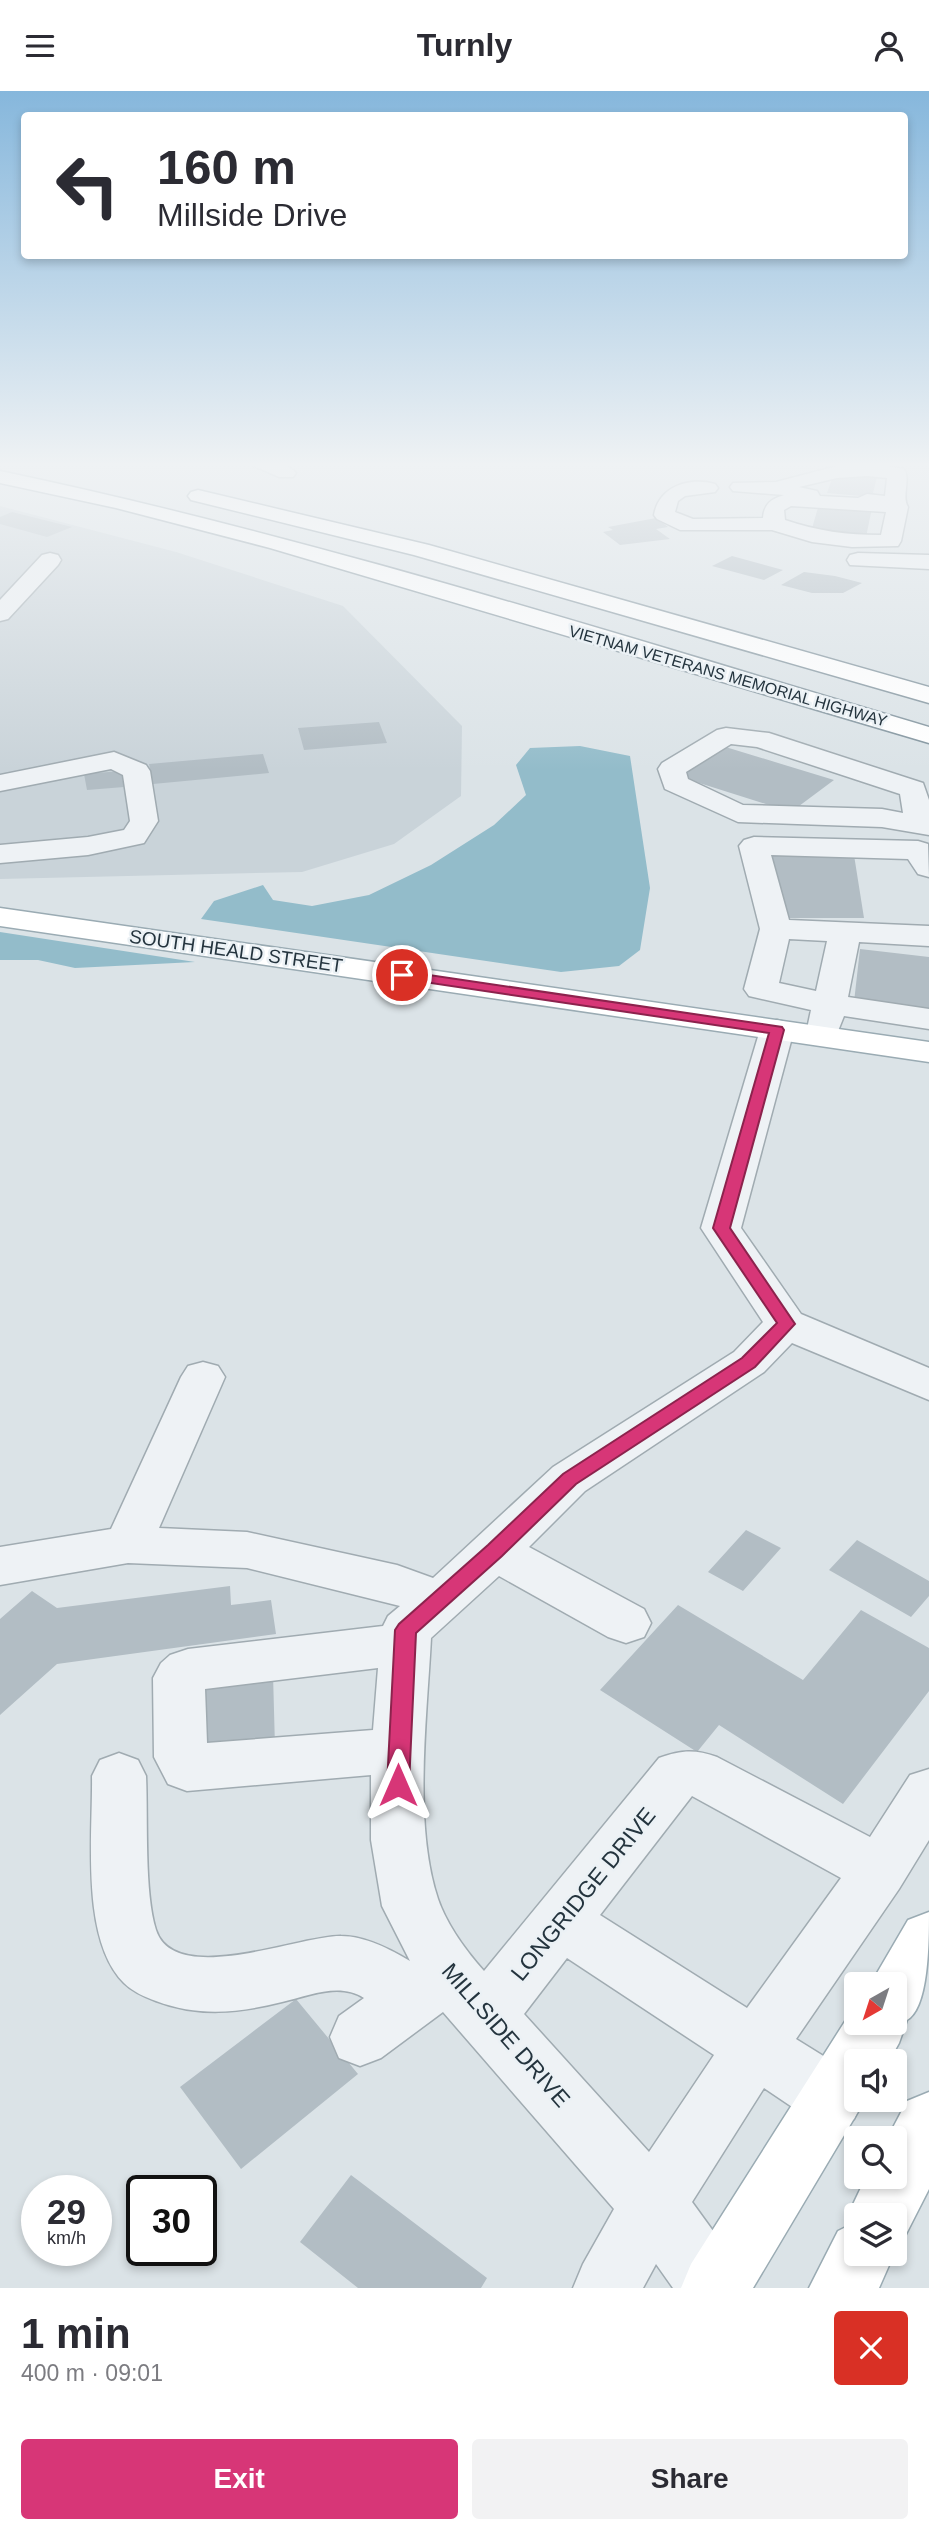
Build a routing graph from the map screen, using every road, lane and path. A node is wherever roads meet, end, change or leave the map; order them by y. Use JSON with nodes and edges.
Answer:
{"nodes":[{"id":1,"x":46,"y":565,"type":"edge"},
{"id":2,"x":351,"y":565,"type":"edge"},
{"id":3,"x":468,"y":565,"type":"edge"},
{"id":4,"x":499,"y":565,"type":"edge"},
{"id":5,"x":0,"y":614,"type":"edge"},
{"id":6,"x":929,"y":680,"type":"edge"},
{"id":7,"x":929,"y":695,"type":"edge"},
{"id":8,"x":929,"y":735,"type":"edge"},
{"id":9,"x":0,"y":783,"type":"edge"},
{"id":10,"x":924,"y":826,"type":"edge"},
{"id":11,"x":0,"y":854,"type":"edge"},
{"id":12,"x":929,"y":868,"type":"edge"},
{"id":13,"x":0,"y":917,"type":"edge"},
{"id":14,"x":776,"y":929,"type":"junction"},
{"id":15,"x":845,"y":933,"type":"junction"},
{"id":16,"x":929,"y":936,"type":"edge"},
{"id":17,"x":929,"y":1019,"type":"edge"},
{"id":18,"x":826,"y":1021,"type":"junction"},
{"id":19,"x":777,"y":1030,"type":"junction"},
{"id":20,"x":929,"y":1052,"type":"edge"},
{"id":21,"x":786,"y":1324,"type":"junction"},
{"id":22,"x":203,"y":1377,"type":"dead end"},
{"id":23,"x":929,"y":1385,"type":"edge"},
{"id":24,"x":128,"y":1545,"type":"junction"},
{"id":25,"x":495,"y":1551,"type":"junction"},
{"id":26,"x":0,"y":1566,"type":"edge"},
{"id":27,"x":441,"y":1601,"type":"junction"},
{"id":28,"x":626,"y":1623,"type":"dead end"},
{"id":29,"x":405,"y":1644,"type":"junction"},
{"id":30,"x":398,"y":1750,"type":"junction"},
{"id":31,"x":120,"y":1776,"type":"dead end"},
{"id":32,"x":929,"y":1792,"type":"edge"},
{"id":33,"x":879,"y":1871,"type":"junction"},
{"id":34,"x":561,"y":1922,"type":"junction"},
{"id":35,"x":929,"y":1939,"type":"edge"},
{"id":36,"x":907,"y":1975,"type":"edge"},
{"id":37,"x":449,"y":1996,"type":"junction"},
{"id":38,"x":871,"y":2035,"type":"edge"},
{"id":39,"x":360,"y":2037,"type":"dead end"},
{"id":40,"x":755,"y":2047,"type":"junction"},
{"id":41,"x":832,"y":2097,"type":"junction"},
{"id":42,"x":929,"y":2123,"type":"edge"},
{"id":43,"x":887,"y":2203,"type":"edge"},
{"id":44,"x":653,"y":2204,"type":"junction"},
{"id":45,"x":855,"y":2266,"type":"edge"},
{"id":46,"x":607,"y":2288,"type":"edge"},
{"id":47,"x":714,"y":2288,"type":"edge"},
{"id":48,"x":843,"y":2288,"type":"edge"}],
"edges":[{"from":1,"to":5,"type":"street"},
{"from":2,"to":8,"type":"main road","name":"VIETNAM VETERANS MEMORIAL HIGHWAY"},
{"from":3,"to":7,"type":"main road","name":"VIETNAM VETERANS MEMORIAL HIGHWAY"},
{"from":4,"to":6,"type":"main road"},
{"from":9,"to":11,"type":"street"},
{"from":10,"to":10,"type":"street"},
{"from":12,"to":14,"type":"street"},
{"from":13,"to":19,"type":"main road","name":"SOUTH HEALD STREET"},
{"from":14,"to":15,"type":"street"},
{"from":14,"to":18,"type":"street"},
{"from":15,"to":16,"type":"street"},
{"from":15,"to":18,"type":"street"},
{"from":17,"to":18,"type":"street"},
{"from":18,"to":19,"type":"main road","name":"SOUTH HEALD STREET"},
{"from":18,"to":20,"type":"main road","name":"SOUTH HEALD STREET"},
{"from":19,"to":21,"type":"street"},
{"from":21,"to":23,"type":"street"},
{"from":21,"to":25,"type":"street","name":"MILLSIDE DRIVE"},
{"from":22,"to":24,"type":"street"},
{"from":24,"to":26,"type":"street"},
{"from":24,"to":27,"type":"street"},
{"from":25,"to":27,"type":"street","name":"MILLSIDE DRIVE"},
{"from":25,"to":28,"type":"street"},
{"from":27,"to":29,"type":"street","name":"MILLSIDE DRIVE"},
{"from":29,"to":30,"type":"street","name":"MILLSIDE DRIVE"},
{"from":29,"to":30,"type":"street"},
{"from":30,"to":37,"type":"street","name":"MILLSIDE DRIVE"},
{"from":31,"to":37,"type":"street"},
{"from":32,"to":33,"type":"street"},
{"from":33,"to":34,"type":"street","name":"LONGRIDGE DRIVE"},
{"from":33,"to":40,"type":"street"},
{"from":34,"to":37,"type":"street","name":"LONGRIDGE DRIVE"},
{"from":34,"to":40,"type":"street"},
{"from":35,"to":36,"type":"main road"},
{"from":37,"to":39,"type":"street","name":"LONGRIDGE DRIVE"},
{"from":37,"to":44,"type":"street","name":"MILLSIDE DRIVE"},
{"from":38,"to":41,"type":"main road"},
{"from":40,"to":41,"type":"street"},
{"from":40,"to":44,"type":"street"},
{"from":41,"to":47,"type":"main road"},
{"from":42,"to":43,"type":"main road"},
{"from":44,"to":46,"type":"street"},
{"from":44,"to":47,"type":"street","name":"MILLSIDE DRIVE"},
{"from":45,"to":48,"type":"main road"}]}
